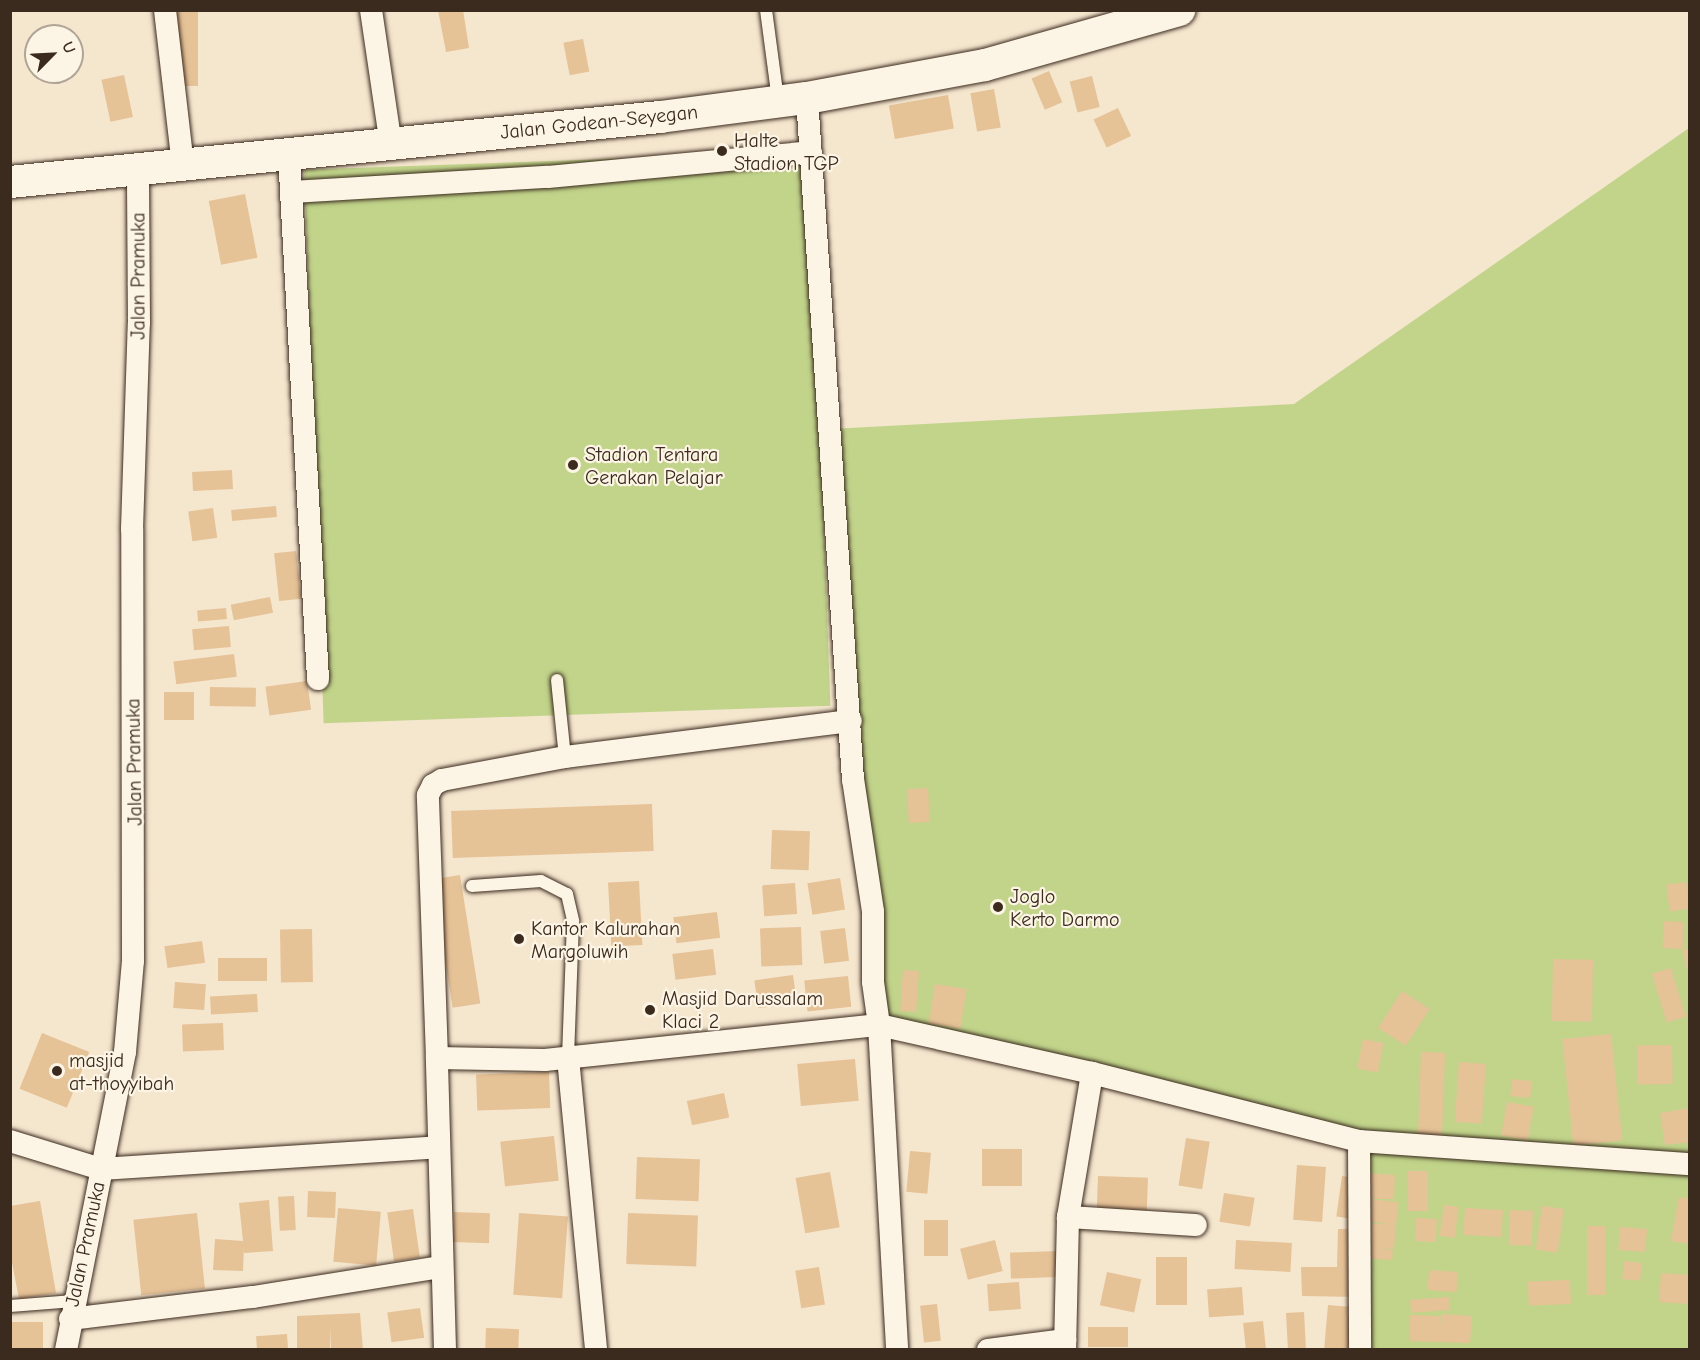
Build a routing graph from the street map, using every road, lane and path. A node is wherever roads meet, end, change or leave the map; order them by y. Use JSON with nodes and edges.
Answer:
{"nodes":[{"id":1,"x":165,"y":10,"type":"edge"},
{"id":2,"x":371,"y":10,"type":"edge"},
{"id":3,"x":766,"y":10,"type":"edge"},
{"id":4,"x":1179,"y":10,"type":"edge"},
{"id":5,"x":793,"y":100,"type":"junction"},
{"id":6,"x":391,"y":145,"type":"junction"},
{"id":7,"x":811,"y":152,"type":"junction"},
{"id":8,"x":289,"y":155,"type":"junction"},
{"id":9,"x":183,"y":165,"type":"junction"},
{"id":10,"x":138,"y":169,"type":"junction"},
{"id":11,"x":10,"y":182,"type":"edge"},
{"id":12,"x":291,"y":192,"type":"junction"},
{"id":13,"x":318,"y":679,"type":"dead end"},
{"id":14,"x":557,"y":680,"type":"dead end"},
{"id":15,"x":850,"y":721,"type":"junction"},
{"id":16,"x":565,"y":757,"type":"junction"},
{"id":17,"x":472,"y":886,"type":"dead end"},
{"id":18,"x":879,"y":1025,"type":"junction"},
{"id":19,"x":568,"y":1058,"type":"junction"},
{"id":20,"x":437,"y":1059,"type":"junction"},
{"id":21,"x":1092,"y":1073,"type":"junction"},
{"id":22,"x":10,"y":1141,"type":"edge"},
{"id":23,"x":1359,"y":1141,"type":"junction"},
{"id":24,"x":438,"y":1147,"type":"junction"},
{"id":25,"x":1689,"y":1164,"type":"edge"},
{"id":26,"x":101,"y":1169,"type":"junction"},
{"id":27,"x":1068,"y":1217,"type":"junction"},
{"id":28,"x":1196,"y":1225,"type":"dead end"},
{"id":29,"x":440,"y":1267,"type":"junction"},
{"id":30,"x":10,"y":1306,"type":"edge"},
{"id":31,"x":72,"y":1310,"type":"junction"},
{"id":32,"x":1065,"y":1345,"type":"edge"},
{"id":33,"x":66,"y":1350,"type":"edge"},
{"id":34,"x":445,"y":1350,"type":"edge"},
{"id":35,"x":596,"y":1350,"type":"edge"},
{"id":36,"x":897,"y":1350,"type":"edge"},
{"id":37,"x":988,"y":1350,"type":"edge"},
{"id":38,"x":1360,"y":1350,"type":"edge"}],
"edges":[{"from":1,"to":9,"type":"street"},
{"from":2,"to":6,"type":"street"},
{"from":3,"to":5,"type":"lane"},
{"from":4,"to":5,"type":"main road","name":"Jalan Godean-Seyegan"},
{"from":5,"to":6,"type":"main road","name":"Jalan Godean-Seyegan"},
{"from":5,"to":7,"type":"street"},
{"from":6,"to":8,"type":"main road","name":"Jalan Godean-Seyegan"},
{"from":7,"to":12,"type":"street"},
{"from":7,"to":15,"type":"street"},
{"from":8,"to":9,"type":"main road","name":"Jalan Godean-Seyegan"},
{"from":8,"to":12,"type":"street"},
{"from":9,"to":10,"type":"main road","name":"Jalan Godean-Seyegan"},
{"from":10,"to":11,"type":"main road","name":"Jalan Godean-Seyegan"},
{"from":10,"to":26,"type":"street","name":"Jalan Pramuka"},
{"from":12,"to":13,"type":"street"},
{"from":14,"to":16,"type":"lane"},
{"from":15,"to":16,"type":"street"},
{"from":15,"to":18,"type":"street"},
{"from":16,"to":20,"type":"street"},
{"from":17,"to":19,"type":"lane"},
{"from":18,"to":19,"type":"street"},
{"from":18,"to":21,"type":"street"},
{"from":18,"to":36,"type":"street"},
{"from":19,"to":20,"type":"street"},
{"from":19,"to":35,"type":"street"},
{"from":20,"to":24,"type":"street"},
{"from":21,"to":23,"type":"street"},
{"from":21,"to":27,"type":"street"},
{"from":22,"to":26,"type":"street"},
{"from":23,"to":25,"type":"street"},
{"from":23,"to":38,"type":"street"},
{"from":24,"to":26,"type":"street"},
{"from":24,"to":29,"type":"street"},
{"from":26,"to":31,"type":"street","name":"Jalan Pramuka"},
{"from":27,"to":28,"type":"street"},
{"from":27,"to":32,"type":"street"},
{"from":29,"to":31,"type":"street"},
{"from":29,"to":34,"type":"street"},
{"from":30,"to":31,"type":"lane"},
{"from":31,"to":33,"type":"street","name":"Jalan Pramuka"},
{"from":32,"to":37,"type":"street"}]}
